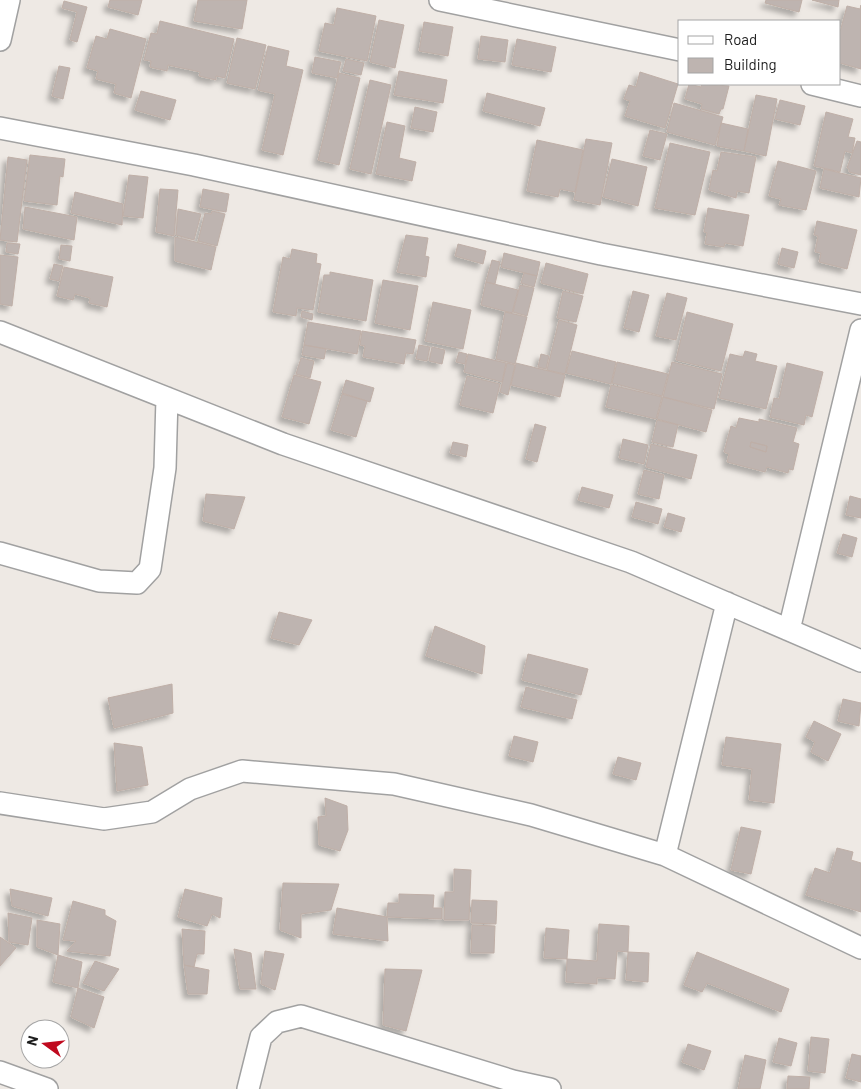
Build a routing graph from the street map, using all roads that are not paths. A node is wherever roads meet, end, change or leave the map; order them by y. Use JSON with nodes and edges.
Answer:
{"nodes":[{"id":1,"x":9,"y":0,"type":"edge"},
{"id":2,"x":440,"y":0,"type":"edge"},
{"id":3,"x":0,"y":40,"type":"edge"},
{"id":4,"x":678,"y":50,"type":"edge"},
{"id":5,"x":816,"y":85,"type":"edge"},
{"id":6,"x":861,"y":96,"type":"edge"},
{"id":7,"x":0,"y":128,"type":"edge"},
{"id":8,"x":861,"y":304,"type":"edge"},
{"id":9,"x":861,"y":330,"type":"edge"},
{"id":10,"x":0,"y":332,"type":"edge"},
{"id":11,"x":167,"y":398,"type":"junction"},
{"id":12,"x":0,"y":554,"type":"edge"},
{"id":13,"x":727,"y":603,"type":"junction"},
{"id":14,"x":789,"y":630,"type":"junction"},
{"id":15,"x":861,"y":661,"type":"edge"},
{"id":16,"x":0,"y":803,"type":"edge"},
{"id":17,"x":665,"y":855,"type":"junction"},
{"id":18,"x":861,"y":948,"type":"edge"},
{"id":19,"x":0,"y":1072,"type":"edge"},
{"id":20,"x":24,"y":1084,"type":"edge"},
{"id":21,"x":47,"y":1089,"type":"edge"},
{"id":22,"x":248,"y":1089,"type":"edge"},
{"id":23,"x":550,"y":1089,"type":"edge"}],
"edges":[{"from":1,"to":3,"type":"street"},
{"from":2,"to":4,"type":"street"},
{"from":5,"to":6,"type":"street"},
{"from":7,"to":8,"type":"street"},
{"from":9,"to":14,"type":"street"},
{"from":10,"to":11,"type":"street"},
{"from":11,"to":12,"type":"street"},
{"from":11,"to":13,"type":"street"},
{"from":13,"to":14,"type":"street"},
{"from":13,"to":17,"type":"street"},
{"from":14,"to":15,"type":"street"},
{"from":16,"to":17,"type":"street"},
{"from":17,"to":18,"type":"street"},
{"from":19,"to":20,"type":"street"},
{"from":20,"to":21,"type":"street"},
{"from":22,"to":23,"type":"street"}]}
